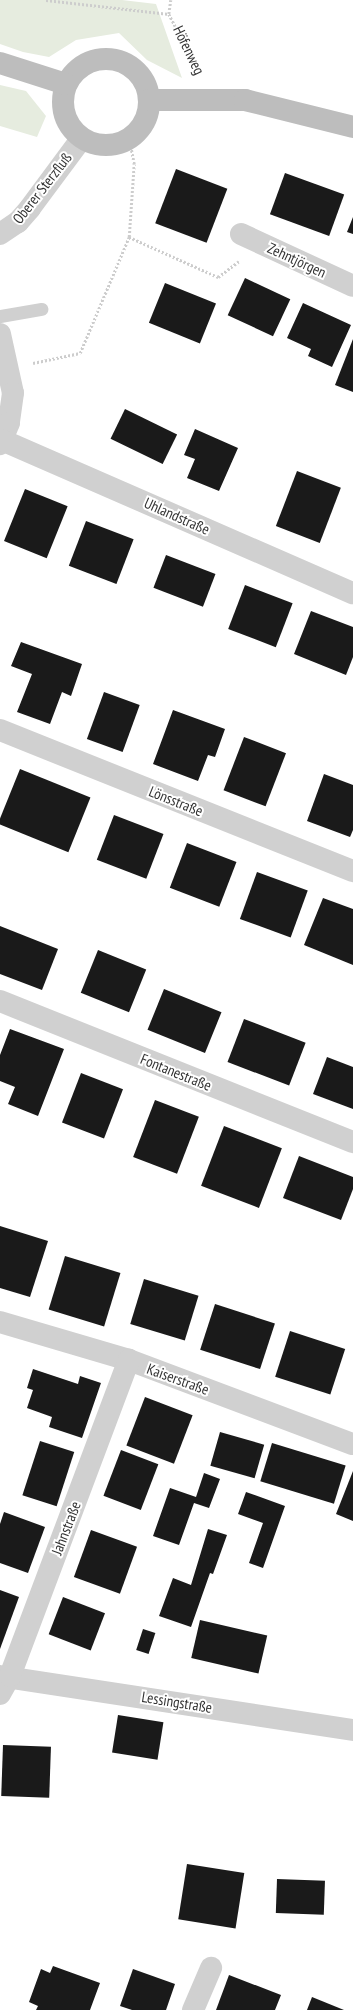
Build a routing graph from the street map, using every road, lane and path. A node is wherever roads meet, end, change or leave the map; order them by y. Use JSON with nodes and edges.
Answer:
{"nodes":[{"id":1,"x":46,"y":0,"type":"edge"},
{"id":2,"x":171,"y":0,"type":"edge"},
{"id":3,"x":170,"y":14,"type":"junction"},
{"id":4,"x":0,"y":63,"type":"edge"},
{"id":5,"x":66,"y":84,"type":"junction"},
{"id":6,"x":149,"y":100,"type":"junction"},
{"id":7,"x":213,"y":100,"type":"junction"},
{"id":8,"x":353,"y":127,"type":"edge"},
{"id":9,"x":82,"y":138,"type":"junction"},
{"id":10,"x":129,"y":138,"type":"junction"},
{"id":11,"x":0,"y":234,"type":"edge"},
{"id":12,"x":241,"y":234,"type":"dead end"},
{"id":13,"x":129,"y":237,"type":"junction"},
{"id":14,"x":262,"y":244,"type":"junction"},
{"id":15,"x":353,"y":286,"type":"edge"},
{"id":16,"x":41,"y":309,"type":"dead end"},
{"id":17,"x":0,"y":316,"type":"edge"},
{"id":18,"x":0,"y":334,"type":"edge"},
{"id":19,"x":9,"y":368,"type":"junction"},
{"id":20,"x":1,"y":442,"type":"edge"},
{"id":21,"x":353,"y":593,"type":"edge"},
{"id":22,"x":0,"y":730,"type":"edge"},
{"id":23,"x":353,"y":871,"type":"edge"},
{"id":24,"x":0,"y":1001,"type":"edge"},
{"id":25,"x":353,"y":1142,"type":"edge"},
{"id":26,"x":0,"y":1322,"type":"edge"},
{"id":27,"x":129,"y":1360,"type":"junction"},
{"id":28,"x":353,"y":1444,"type":"edge"},
{"id":29,"x":3,"y":1682,"type":"edge"},
{"id":30,"x":353,"y":1730,"type":"edge"},
{"id":31,"x":211,"y":1968,"type":"dead end"},
{"id":32,"x":193,"y":2010,"type":"edge"}],
"edges":[{"from":1,"to":3,"type":"path"},
{"from":2,"to":3,"type":"path","name":"Höfenweg"},
{"from":3,"to":7,"type":"path","name":"Höfenweg"},
{"from":4,"to":5,"type":"street"},
{"from":5,"to":6,"type":"street"},
{"from":5,"to":9,"type":"street"},
{"from":6,"to":7,"type":"street"},
{"from":6,"to":10,"type":"street"},
{"from":7,"to":8,"type":"street"},
{"from":9,"to":10,"type":"street"},
{"from":9,"to":11,"type":"street","name":"Oberer Sterzfluß"},
{"from":10,"to":13,"type":"path"},
{"from":12,"to":14,"type":"street","name":"Zehntjörgen"},
{"from":13,"to":14,"type":"path"},
{"from":13,"to":19,"type":"path"},
{"from":14,"to":15,"type":"street","name":"Zehntjörgen"},
{"from":16,"to":17,"type":"lane"},
{"from":18,"to":19,"type":"street"},
{"from":19,"to":20,"type":"street"},
{"from":20,"to":21,"type":"street","name":"Uhlandstraße"},
{"from":22,"to":23,"type":"street","name":"Lönsstraße"},
{"from":24,"to":25,"type":"street","name":"Fontanestraße"},
{"from":26,"to":27,"type":"street","name":"Kaiserstraße"},
{"from":27,"to":28,"type":"street","name":"Kaiserstraße"},
{"from":27,"to":29,"type":"street","name":"Jahnstraße"},
{"from":29,"to":30,"type":"street","name":"Lessingstraße"},
{"from":31,"to":32,"type":"street"}]}
